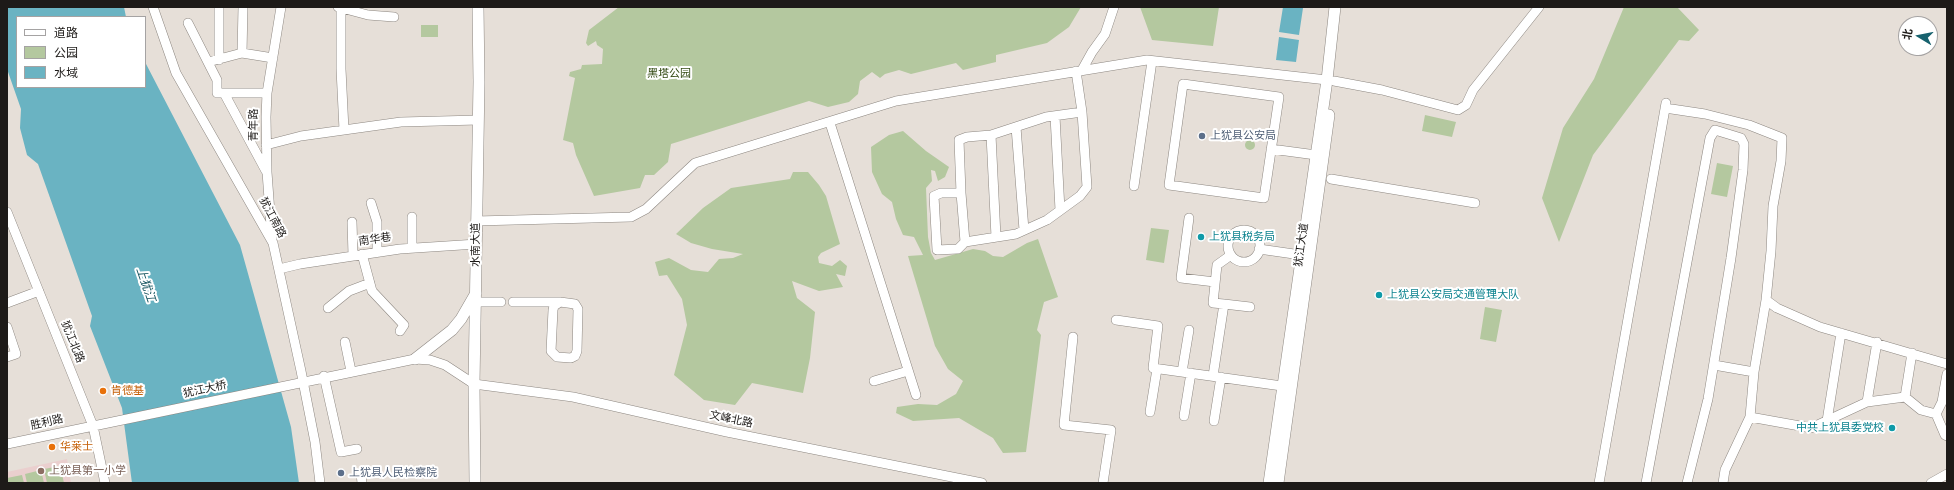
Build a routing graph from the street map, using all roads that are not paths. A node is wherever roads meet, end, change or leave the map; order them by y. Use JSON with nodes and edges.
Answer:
{"nodes":[{"id":1,"x":153,"y":7,"type":"edge"},
{"id":2,"x":219,"y":7,"type":"edge"},
{"id":3,"x":243,"y":7,"type":"edge"},
{"id":4,"x":281,"y":7,"type":"edge"},
{"id":5,"x":340,"y":7,"type":"edge"},
{"id":6,"x":478,"y":7,"type":"edge"},
{"id":7,"x":1114,"y":7,"type":"edge"},
{"id":8,"x":1335,"y":7,"type":"edge"},
{"id":9,"x":1342,"y":7,"type":"edge"},
{"id":10,"x":1539,"y":7,"type":"edge"},
{"id":11,"x":394,"y":17,"type":"dead end"},
{"id":12,"x":188,"y":23,"type":"dead end"},
{"id":13,"x":242,"y":54,"type":"junction"},
{"id":14,"x":273,"y":58,"type":"junction"},
{"id":15,"x":218,"y":60,"type":"junction"},
{"id":16,"x":1152,"y":61,"type":"junction"},
{"id":17,"x":208,"y":62,"type":"junction"},
{"id":18,"x":1079,"y":71,"type":"junction"},
{"id":19,"x":1331,"y":80,"type":"junction"},
{"id":20,"x":224,"y":93,"type":"junction"},
{"id":21,"x":267,"y":93,"type":"junction"},
{"id":22,"x":1082,"y":112,"type":"junction"},
{"id":23,"x":1055,"y":116,"type":"junction"},
{"id":24,"x":478,"y":120,"type":"junction"},
{"id":25,"x":830,"y":123,"type":"junction"},
{"id":26,"x":1016,"y":127,"type":"junction"},
{"id":27,"x":344,"y":130,"type":"junction"},
{"id":28,"x":991,"y":135,"type":"junction"},
{"id":29,"x":266,"y":145,"type":"junction"},
{"id":30,"x":1271,"y":149,"type":"junction"},
{"id":31,"x":1316,"y":155,"type":"junction"},
{"id":32,"x":267,"y":172,"type":"junction"},
{"id":33,"x":1331,"y":179,"type":"dead end"},
{"id":34,"x":1134,"y":186,"type":"dead end"},
{"id":35,"x":961,"y":193,"type":"junction"},
{"id":36,"x":371,"y":203,"type":"dead end"},
{"id":37,"x":1475,"y":203,"type":"dead end"},
{"id":38,"x":1060,"y":210,"type":"junction"},
{"id":39,"x":7,"y":212,"type":"edge"},
{"id":40,"x":412,"y":217,"type":"dead end"},
{"id":41,"x":1189,"y":218,"type":"dead end"},
{"id":42,"x":476,"y":221,"type":"junction"},
{"id":43,"x":352,"y":222,"type":"dead end"},
{"id":44,"x":1024,"y":230,"type":"junction"},
{"id":45,"x":996,"y":236,"type":"junction"},
{"id":46,"x":965,"y":242,"type":"junction"},
{"id":47,"x":273,"y":243,"type":"junction"},
{"id":48,"x":476,"y":244,"type":"junction"},
{"id":49,"x":412,"y":248,"type":"junction"},
{"id":50,"x":1259,"y":249,"type":"junction"},
{"id":51,"x":377,"y":252,"type":"junction"},
{"id":52,"x":358,"y":255,"type":"junction"},
{"id":53,"x":1231,"y":255,"type":"junction"},
{"id":54,"x":1301,"y":255,"type":"junction"},
{"id":55,"x":279,"y":270,"type":"junction"},
{"id":56,"x":1215,"y":282,"type":"junction"},
{"id":57,"x":370,"y":284,"type":"junction"},
{"id":58,"x":39,"y":291,"type":"junction"},
{"id":59,"x":476,"y":297,"type":"junction"},
{"id":60,"x":1766,"y":300,"type":"junction"},
{"id":61,"x":501,"y":302,"type":"dead end"},
{"id":62,"x":513,"y":302,"type":"dead end"},
{"id":63,"x":560,"y":302,"type":"junction"},
{"id":64,"x":7,"y":303,"type":"edge"},
{"id":65,"x":1224,"y":304,"type":"junction"},
{"id":66,"x":1250,"y":307,"type":"dead end"},
{"id":67,"x":328,"y":308,"type":"dead end"},
{"id":68,"x":1116,"y":320,"type":"dead end"},
{"id":69,"x":7,"y":327,"type":"edge"},
{"id":70,"x":1189,"y":330,"type":"dead end"},
{"id":71,"x":400,"y":331,"type":"dead end"},
{"id":72,"x":1841,"y":333,"type":"junction"},
{"id":73,"x":1073,"y":337,"type":"dead end"},
{"id":74,"x":346,"y":342,"type":"dead end"},
{"id":75,"x":1877,"y":342,"type":"junction"},
{"id":76,"x":1912,"y":354,"type":"junction"},
{"id":77,"x":7,"y":357,"type":"edge"},
{"id":78,"x":415,"y":359,"type":"junction"},
{"id":79,"x":1714,"y":364,"type":"junction"},
{"id":80,"x":1947,"y":364,"type":"edge"},
{"id":81,"x":1157,"y":369,"type":"junction"},
{"id":82,"x":351,"y":371,"type":"junction"},
{"id":83,"x":908,"y":371,"type":"junction"},
{"id":84,"x":1186,"y":372,"type":"junction"},
{"id":85,"x":1754,"y":372,"type":"junction"},
{"id":86,"x":1947,"y":374,"type":"edge"},
{"id":87,"x":324,"y":376,"type":"junction"},
{"id":88,"x":1217,"y":377,"type":"junction"},
{"id":89,"x":302,"y":381,"type":"junction"},
{"id":90,"x":874,"y":381,"type":"dead end"},
{"id":91,"x":474,"y":384,"type":"junction"},
{"id":92,"x":1282,"y":386,"type":"junction"},
{"id":93,"x":916,"y":395,"type":"dead end"},
{"id":94,"x":1904,"y":397,"type":"junction"},
{"id":95,"x":1867,"y":402,"type":"junction"},
{"id":96,"x":1150,"y":412,"type":"dead end"},
{"id":97,"x":1936,"y":414,"type":"junction"},
{"id":98,"x":1184,"y":416,"type":"dead end"},
{"id":99,"x":1750,"y":417,"type":"junction"},
{"id":100,"x":1214,"y":421,"type":"dead end"},
{"id":101,"x":1827,"y":421,"type":"junction"},
{"id":102,"x":93,"y":426,"type":"junction"},
{"id":103,"x":1947,"y":436,"type":"edge"},
{"id":104,"x":7,"y":444,"type":"edge"},
{"id":105,"x":357,"y":449,"type":"dead end"},
{"id":106,"x":1277,"y":458,"type":"junction"},
{"id":107,"x":361,"y":473,"type":"dead end"},
{"id":108,"x":1947,"y":474,"type":"edge"},
{"id":109,"x":936,"y":479,"type":"edge"},
{"id":110,"x":105,"y":483,"type":"edge"},
{"id":111,"x":320,"y":483,"type":"edge"},
{"id":112,"x":362,"y":483,"type":"edge"},
{"id":113,"x":475,"y":483,"type":"edge"},
{"id":114,"x":982,"y":483,"type":"edge"},
{"id":115,"x":1103,"y":483,"type":"edge"},
{"id":116,"x":1264,"y":483,"type":"edge"},
{"id":117,"x":1269,"y":483,"type":"edge"},
{"id":118,"x":1278,"y":483,"type":"edge"},
{"id":119,"x":1286,"y":483,"type":"edge"},
{"id":120,"x":1599,"y":483,"type":"edge"},
{"id":121,"x":1646,"y":483,"type":"edge"},
{"id":122,"x":1687,"y":483,"type":"edge"},
{"id":123,"x":1723,"y":483,"type":"edge"},
{"id":124,"x":1931,"y":483,"type":"edge"}],
"edges":[{"from":1,"to":47,"type":"street","name":"犹江南路"},
{"from":2,"to":15,"type":"street"},
{"from":3,"to":13,"type":"street"},
{"from":4,"to":14,"type":"street","name":"青年路"},
{"from":5,"to":11,"type":"street"},
{"from":5,"to":27,"type":"street"},
{"from":6,"to":24,"type":"main road","name":"水南大道"},
{"from":7,"to":18,"type":"street"},
{"from":8,"to":19,"type":"main road","name":"犹江大道"},
{"from":9,"to":19,"type":"main road","name":"犹江大道"},
{"from":10,"to":19,"type":"street"},
{"from":12,"to":17,"type":"street"},
{"from":13,"to":14,"type":"street"},
{"from":13,"to":15,"type":"street"},
{"from":14,"to":21,"type":"street","name":"青年路"},
{"from":15,"to":17,"type":"street"},
{"from":16,"to":18,"type":"street"},
{"from":16,"to":19,"type":"street"},
{"from":16,"to":34,"type":"street"},
{"from":17,"to":20,"type":"street"},
{"from":18,"to":22,"type":"street"},
{"from":18,"to":25,"type":"street"},
{"from":19,"to":31,"type":"main road","name":"犹江大道"},
{"from":19,"to":106,"type":"main road","name":"犹江大道"},
{"from":20,"to":21,"type":"street"},
{"from":20,"to":32,"type":"street"},
{"from":21,"to":29,"type":"street","name":"青年路"},
{"from":22,"to":23,"type":"street"},
{"from":22,"to":38,"type":"street"},
{"from":23,"to":26,"type":"street"},
{"from":23,"to":38,"type":"street"},
{"from":24,"to":27,"type":"street"},
{"from":24,"to":42,"type":"main road","name":"水南大道"},
{"from":25,"to":42,"type":"street"},
{"from":25,"to":83,"type":"street"},
{"from":26,"to":28,"type":"street"},
{"from":26,"to":44,"type":"street"},
{"from":27,"to":29,"type":"street"},
{"from":28,"to":35,"type":"street"},
{"from":28,"to":45,"type":"street"},
{"from":29,"to":32,"type":"street","name":"青年路"},
{"from":30,"to":30,"type":"street"},
{"from":30,"to":31,"type":"street"},
{"from":31,"to":54,"type":"main road","name":"犹江大道"},
{"from":32,"to":47,"type":"street","name":"青年路"},
{"from":33,"to":37,"type":"street"},
{"from":35,"to":46,"type":"street"},
{"from":35,"to":46,"type":"street"},
{"from":36,"to":51,"type":"street"},
{"from":38,"to":44,"type":"street"},
{"from":39,"to":58,"type":"street","name":"犹江北路"},
{"from":40,"to":49,"type":"street"},
{"from":41,"to":56,"type":"street"},
{"from":42,"to":48,"type":"main road","name":"水南大道"},
{"from":43,"to":52,"type":"street"},
{"from":44,"to":45,"type":"street"},
{"from":45,"to":46,"type":"street"},
{"from":47,"to":55,"type":"street","name":"犹江南路"},
{"from":48,"to":49,"type":"street","name":"南华巷"},
{"from":48,"to":59,"type":"main road","name":"水南大道"},
{"from":49,"to":51,"type":"street","name":"南华巷"},
{"from":50,"to":53,"type":"street"},
{"from":50,"to":53,"type":"street"},
{"from":50,"to":54,"type":"street"},
{"from":51,"to":52,"type":"street","name":"南华巷"},
{"from":52,"to":55,"type":"street","name":"南华巷"},
{"from":52,"to":57,"type":"street"},
{"from":53,"to":56,"type":"street"},
{"from":54,"to":92,"type":"main road","name":"犹江大道"},
{"from":55,"to":89,"type":"street","name":"犹江南路"},
{"from":56,"to":65,"type":"street"},
{"from":57,"to":67,"type":"street"},
{"from":57,"to":71,"type":"street"},
{"from":58,"to":64,"type":"street"},
{"from":58,"to":102,"type":"street","name":"犹江北路"},
{"from":59,"to":61,"type":"street"},
{"from":59,"to":78,"type":"main road"},
{"from":59,"to":91,"type":"main road","name":"水南大道"},
{"from":60,"to":72,"type":"street"},
{"from":60,"to":85,"type":"street"},
{"from":60,"to":120,"type":"street"},
{"from":62,"to":63,"type":"street"},
{"from":63,"to":63,"type":"street"},
{"from":65,"to":66,"type":"street"},
{"from":65,"to":88,"type":"street"},
{"from":68,"to":81,"type":"street"},
{"from":69,"to":77,"type":"street"},
{"from":70,"to":84,"type":"street"},
{"from":72,"to":75,"type":"street"},
{"from":72,"to":101,"type":"street"},
{"from":73,"to":115,"type":"street"},
{"from":74,"to":82,"type":"street"},
{"from":75,"to":76,"type":"street"},
{"from":75,"to":95,"type":"street"},
{"from":76,"to":80,"type":"street"},
{"from":76,"to":94,"type":"street"},
{"from":78,"to":82,"type":"street","name":"犹江大桥"},
{"from":78,"to":91,"type":"street","name":"犹江大桥"},
{"from":79,"to":85,"type":"street"},
{"from":79,"to":121,"type":"street"},
{"from":79,"to":122,"type":"street"},
{"from":81,"to":84,"type":"street"},
{"from":81,"to":96,"type":"street"},
{"from":82,"to":87,"type":"street","name":"犹江大桥"},
{"from":83,"to":90,"type":"street"},
{"from":83,"to":93,"type":"street"},
{"from":84,"to":88,"type":"street"},
{"from":84,"to":98,"type":"street"},
{"from":85,"to":99,"type":"street"},
{"from":86,"to":97,"type":"street"},
{"from":87,"to":89,"type":"street","name":"犹江大桥"},
{"from":87,"to":105,"type":"street"},
{"from":88,"to":92,"type":"street"},
{"from":88,"to":100,"type":"street"},
{"from":89,"to":102,"type":"street","name":"犹江大桥"},
{"from":89,"to":111,"type":"street","name":"犹江南路"},
{"from":91,"to":109,"type":"street","name":"文峰北路"},
{"from":91,"to":113,"type":"main road","name":"水南大道"},
{"from":92,"to":106,"type":"main road","name":"犹江大道"},
{"from":94,"to":95,"type":"street"},
{"from":94,"to":97,"type":"street"},
{"from":95,"to":101,"type":"street"},
{"from":97,"to":103,"type":"street"},
{"from":99,"to":101,"type":"street"},
{"from":99,"to":123,"type":"street"},
{"from":102,"to":104,"type":"street","name":"胜利路"},
{"from":102,"to":110,"type":"street","name":"犹江北路"},
{"from":106,"to":116,"type":"main road"},
{"from":106,"to":117,"type":"main road","name":"犹江大道"},
{"from":106,"to":118,"type":"main road","name":"犹江大道"},
{"from":106,"to":119,"type":"main road"},
{"from":107,"to":112,"type":"street"},
{"from":108,"to":124,"type":"street"},
{"from":109,"to":114,"type":"street","name":"文峰北路"}]}
